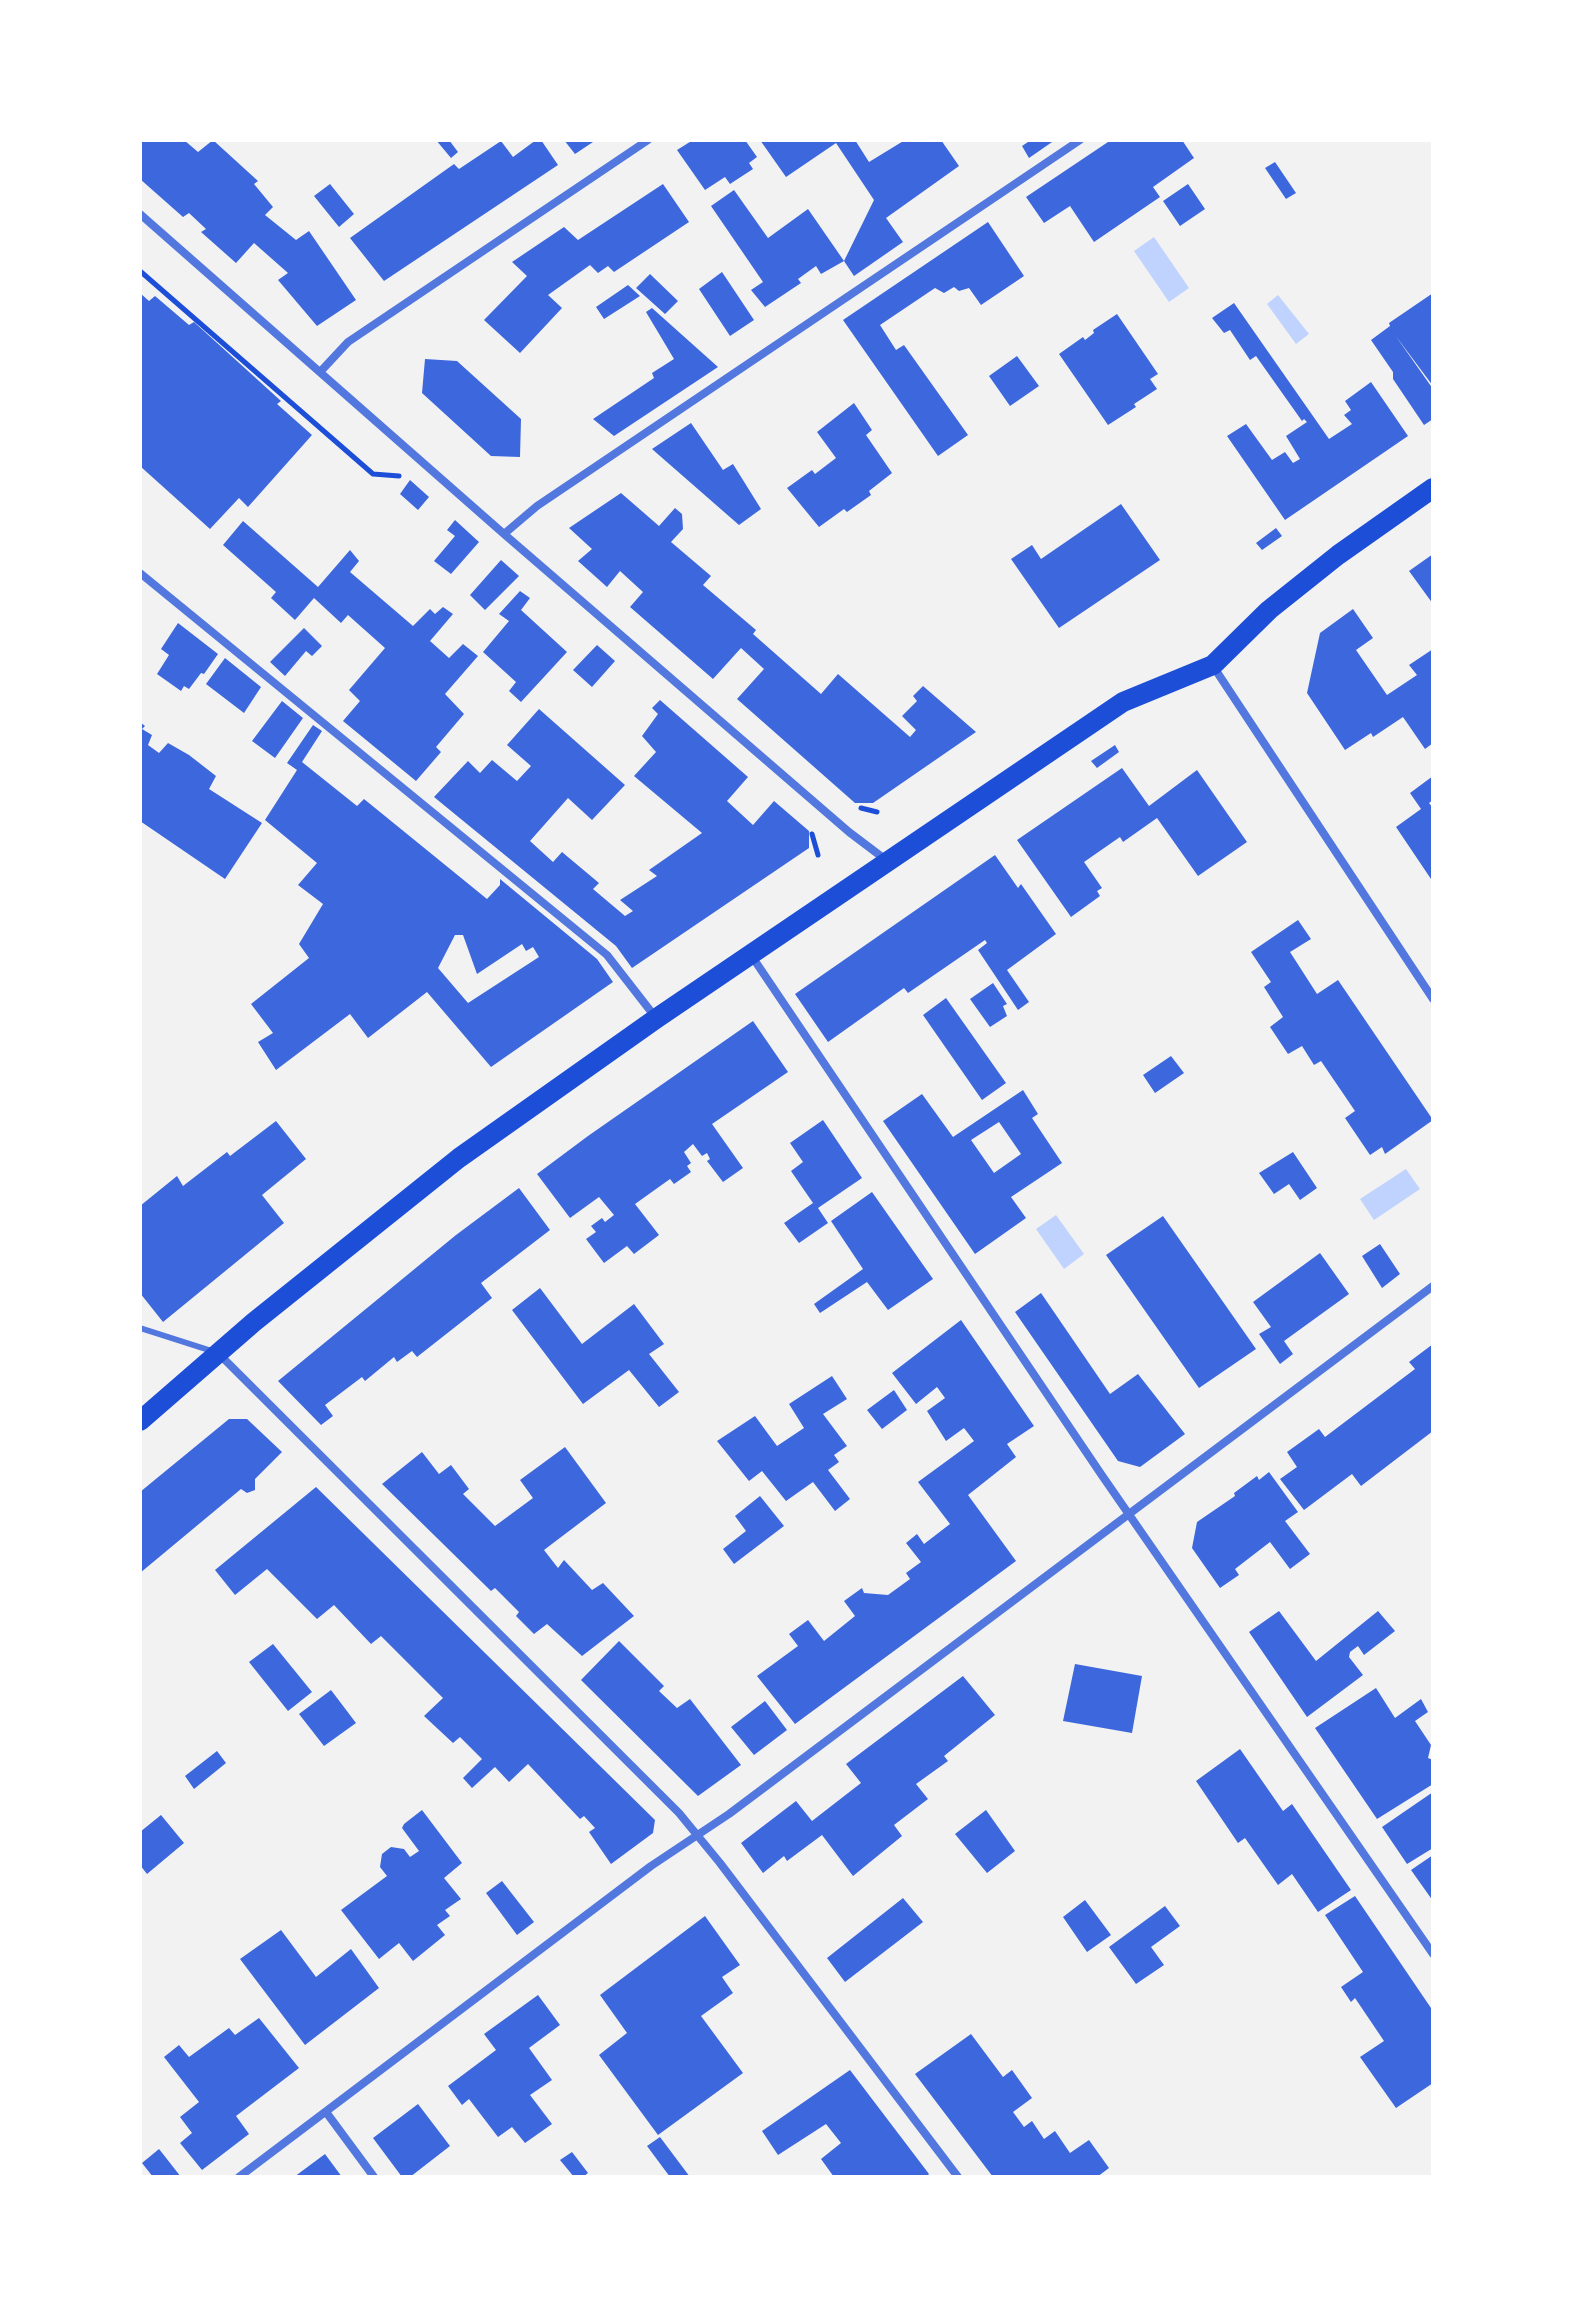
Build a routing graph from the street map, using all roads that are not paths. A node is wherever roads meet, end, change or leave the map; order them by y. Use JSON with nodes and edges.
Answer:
{"nodes":[{"id":1,"x":648,"y":140,"type":"edge"},
{"id":2,"x":1080,"y":140,"type":"edge"},
{"id":3,"x":140,"y":214,"type":"edge"},
{"id":4,"x":321,"y":371,"type":"junction"},
{"id":5,"x":1433,"y":488,"type":"edge"},
{"id":6,"x":504,"y":534,"type":"junction"},
{"id":7,"x":140,"y":573,"type":"edge"},
{"id":8,"x":1213,"y":665,"type":"junction"},
{"id":9,"x":887,"y":861,"type":"junction"},
{"id":10,"x":751,"y":954,"type":"junction"},
{"id":11,"x":1433,"y":999,"type":"edge"},
{"id":12,"x":657,"y":1018,"type":"junction"},
{"id":13,"x":1433,"y":1286,"type":"edge"},
{"id":14,"x":140,"y":1328,"type":"edge"},
{"id":15,"x":218,"y":1353,"type":"junction"},
{"id":16,"x":140,"y":1421,"type":"edge"},
{"id":17,"x":1128,"y":1513,"type":"junction"},
{"id":18,"x":697,"y":1836,"type":"junction"},
{"id":19,"x":1433,"y":1954,"type":"edge"},
{"id":20,"x":326,"y":2112,"type":"junction"},
{"id":21,"x":239,"y":2177,"type":"edge"},
{"id":22,"x":374,"y":2177,"type":"edge"},
{"id":23,"x":958,"y":2177,"type":"edge"}],
"edges":[{"from":1,"to":4,"type":"street"},
{"from":2,"to":6,"type":"street"},
{"from":3,"to":4,"type":"street"},
{"from":4,"to":6,"type":"street"},
{"from":5,"to":8,"type":"main road"},
{"from":6,"to":9,"type":"street"},
{"from":7,"to":12,"type":"street"},
{"from":8,"to":9,"type":"main road"},
{"from":8,"to":11,"type":"street"},
{"from":9,"to":10,"type":"main road"},
{"from":10,"to":12,"type":"main road"},
{"from":10,"to":17,"type":"street"},
{"from":12,"to":15,"type":"main road"},
{"from":13,"to":17,"type":"street"},
{"from":14,"to":15,"type":"lane"},
{"from":15,"to":16,"type":"main road"},
{"from":15,"to":18,"type":"street"},
{"from":17,"to":18,"type":"street"},
{"from":17,"to":19,"type":"street"},
{"from":18,"to":20,"type":"street"},
{"from":18,"to":23,"type":"street"},
{"from":20,"to":21,"type":"street"},
{"from":20,"to":22,"type":"street"}]}
